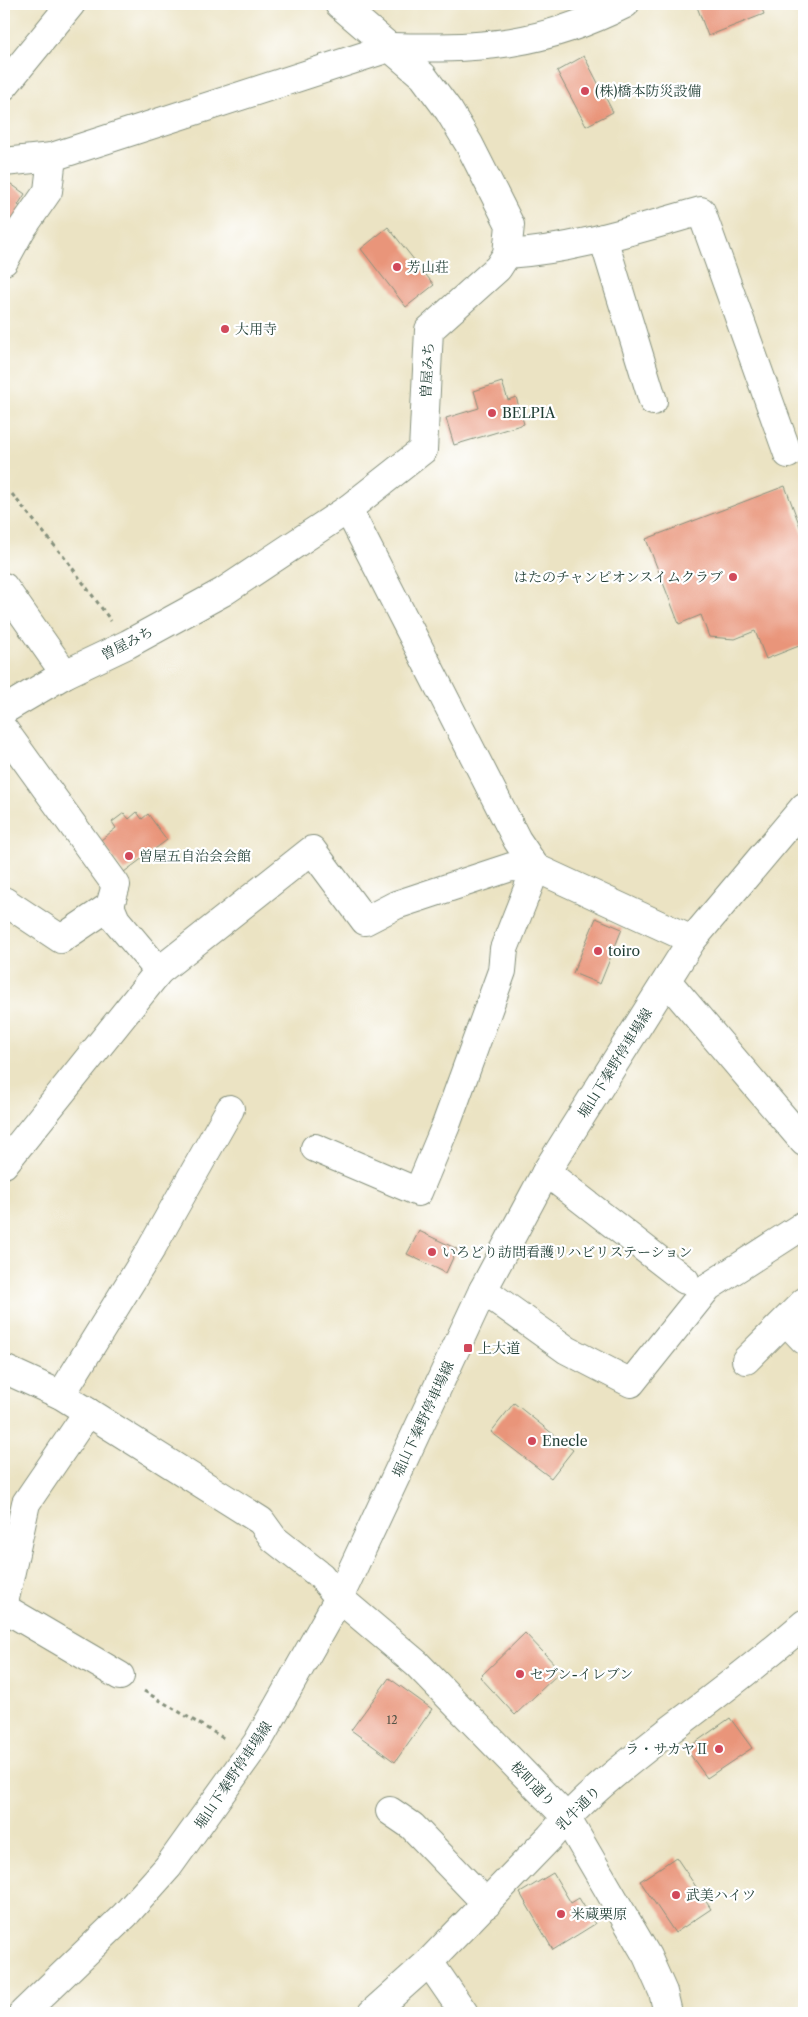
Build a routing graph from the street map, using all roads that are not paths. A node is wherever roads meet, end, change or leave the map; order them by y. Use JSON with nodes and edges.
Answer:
{"nodes":[{"id":1,"x":71,"y":4,"type":"edge"},
{"id":2,"x":339,"y":4,"type":"edge"},
{"id":3,"x":625,"y":4,"type":"edge"},
{"id":4,"x":392,"y":47,"type":"junction"},
{"id":5,"x":5,"y":83,"type":"edge"},
{"id":6,"x":52,"y":157,"type":"junction"},
{"id":7,"x":4,"y":162,"type":"edge"},
{"id":8,"x":603,"y":238,"type":"junction"},
{"id":9,"x":507,"y":254,"type":"junction"},
{"id":10,"x":4,"y":261,"type":"edge"},
{"id":11,"x":653,"y":401,"type":"dead end"},
{"id":12,"x":788,"y":454,"type":"dead end"},
{"id":13,"x":348,"y":509,"type":"junction"},
{"id":14,"x":4,"y":587,"type":"edge"},
{"id":15,"x":65,"y":674,"type":"junction"},
{"id":16,"x":4,"y":710,"type":"edge"},
{"id":17,"x":4,"y":730,"type":"edge"},
{"id":18,"x":804,"y":807,"type":"edge"},
{"id":19,"x":536,"y":868,"type":"junction"},
{"id":20,"x":4,"y":901,"type":"edge"},
{"id":21,"x":110,"y":906,"type":"junction"},
{"id":22,"x":692,"y":940,"type":"junction"},
{"id":23,"x":159,"y":971,"type":"junction"},
{"id":24,"x":667,"y":981,"type":"junction"},
{"id":25,"x":230,"y":1108,"type":"dead end"},
{"id":26,"x":804,"y":1142,"type":"edge"},
{"id":27,"x":315,"y":1148,"type":"dead end"},
{"id":28,"x":4,"y":1164,"type":"edge"},
{"id":29,"x":546,"y":1172,"type":"junction"},
{"id":30,"x":804,"y":1225,"type":"edge"},
{"id":31,"x":685,"y":1280,"type":"dead end"},
{"id":32,"x":482,"y":1290,"type":"junction"},
{"id":33,"x":798,"y":1321,"type":"edge"},
{"id":34,"x":746,"y":1360,"type":"dead end"},
{"id":35,"x":4,"y":1369,"type":"edge"},
{"id":36,"x":61,"y":1395,"type":"junction"},
{"id":37,"x":88,"y":1412,"type":"junction"},
{"id":38,"x":12,"y":1523,"type":"edge"},
{"id":39,"x":340,"y":1598,"type":"junction"},
{"id":40,"x":4,"y":1603,"type":"edge"},
{"id":41,"x":4,"y":1608,"type":"edge"},
{"id":42,"x":804,"y":1624,"type":"edge"},
{"id":43,"x":120,"y":1676,"type":"road end"},
{"id":44,"x":390,"y":1811,"type":"dead end"},
{"id":45,"x":566,"y":1817,"type":"junction"},
{"id":46,"x":487,"y":1904,"type":"junction"},
{"id":47,"x":429,"y":1962,"type":"junction"},
{"id":48,"x":22,"y":2013,"type":"edge"},
{"id":49,"x":372,"y":2013,"type":"edge"},
{"id":50,"x":464,"y":2013,"type":"edge"},
{"id":51,"x":668,"y":2013,"type":"edge"}],
"edges":[{"from":1,"to":5,"type":"street"},
{"from":2,"to":4,"type":"street"},
{"from":3,"to":4,"type":"street"},
{"from":4,"to":6,"type":"street"},
{"from":4,"to":9,"type":"street"},
{"from":6,"to":7,"type":"street"},
{"from":6,"to":10,"type":"street"},
{"from":8,"to":9,"type":"street"},
{"from":8,"to":11,"type":"street"},
{"from":8,"to":12,"type":"street"},
{"from":9,"to":13,"type":"street","name":"曽屋みち"},
{"from":13,"to":15,"type":"street","name":"曽屋みち"},
{"from":13,"to":19,"type":"street"},
{"from":14,"to":15,"type":"street"},
{"from":15,"to":16,"type":"street","name":"曽屋みち"},
{"from":17,"to":21,"type":"street"},
{"from":18,"to":22,"type":"street","name":"堀山下秦野停車場線"},
{"from":19,"to":22,"type":"street"},
{"from":19,"to":23,"type":"street"},
{"from":19,"to":27,"type":"street"},
{"from":20,"to":21,"type":"street"},
{"from":21,"to":23,"type":"street"},
{"from":22,"to":24,"type":"street","name":"堀山下秦野停車場線"},
{"from":23,"to":28,"type":"street"},
{"from":24,"to":26,"type":"street"},
{"from":24,"to":29,"type":"street","name":"堀山下秦野停車場線"},
{"from":25,"to":36,"type":"street"},
{"from":29,"to":31,"type":"street"},
{"from":29,"to":32,"type":"street","name":"堀山下秦野停車場線"},
{"from":30,"to":32,"type":"street"},
{"from":32,"to":39,"type":"street","name":"堀山下秦野停車場線"},
{"from":33,"to":34,"type":"street"},
{"from":35,"to":36,"type":"street","name":"桜町通り"},
{"from":36,"to":37,"type":"street","name":"桜町通り"},
{"from":37,"to":38,"type":"street"},
{"from":37,"to":39,"type":"street","name":"桜町通り"},
{"from":38,"to":40,"type":"street"},
{"from":39,"to":45,"type":"street","name":"桜町通り"},
{"from":39,"to":48,"type":"street","name":"堀山下秦野停車場線"},
{"from":41,"to":43,"type":"street"},
{"from":42,"to":45,"type":"street","name":"乳牛通り"},
{"from":44,"to":46,"type":"street"},
{"from":45,"to":46,"type":"street","name":"乳牛通り"},
{"from":45,"to":51,"type":"street","name":"桜町通り"},
{"from":46,"to":47,"type":"street","name":"乳牛通り"},
{"from":47,"to":49,"type":"street","name":"乳牛通り"},
{"from":47,"to":50,"type":"street"}]}
